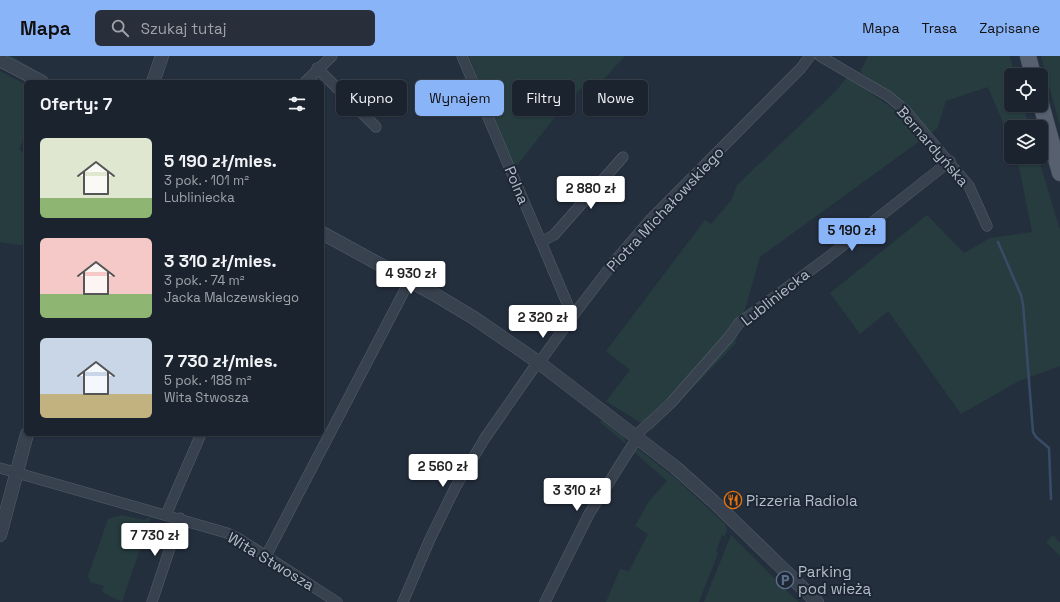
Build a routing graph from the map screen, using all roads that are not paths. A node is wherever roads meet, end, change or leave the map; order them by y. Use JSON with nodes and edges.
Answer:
{"nodes":[{"id":1,"x":162,"y":56,"type":"edge"},
{"id":2,"x":332,"y":56,"type":"edge"},
{"id":3,"x":462,"y":56,"type":"edge"},
{"id":4,"x":810,"y":56,"type":"edge"},
{"id":5,"x":820,"y":56,"type":"edge"},
{"id":6,"x":1028,"y":56,"type":"edge"},
{"id":7,"x":0,"y":60,"type":"edge"},
{"id":8,"x":317,"y":68,"type":"junction"},
{"id":9,"x":1031,"y":68,"type":"edge"},
{"id":10,"x":38,"y":80,"type":"edge"},
{"id":11,"x":154,"y":80,"type":"edge"},
{"id":12,"x":307,"y":80,"type":"edge"},
{"id":13,"x":1043,"y":112,"type":"edge"},
{"id":14,"x":376,"y":127,"type":"dead end"},
{"id":15,"x":623,"y":157,"type":"dead end"},
{"id":16,"x":950,"y":161,"type":"junction"},
{"id":17,"x":1060,"y":173,"type":"edge"},
{"id":18,"x":987,"y":226,"type":"dead end"},
{"id":19,"x":324,"y":234,"type":"edge"},
{"id":20,"x":541,"y":242,"type":"junction"},
{"id":21,"x":410,"y":280,"type":"junction"},
{"id":22,"x":575,"y":313,"type":"junction"},
{"id":23,"x":538,"y":362,"type":"junction"},
{"id":24,"x":26,"y":436,"type":"edge"},
{"id":25,"x":200,"y":436,"type":"edge"},
{"id":26,"x":636,"y":437,"type":"junction"},
{"id":27,"x":0,"y":468,"type":"edge"},
{"id":28,"x":16,"y":473,"type":"junction"},
{"id":29,"x":166,"y":515,"type":"junction"},
{"id":30,"x":180,"y":518,"type":"junction"},
{"id":31,"x":0,"y":536,"type":"edge"},
{"id":32,"x":266,"y":556,"type":"junction"},
{"id":33,"x":152,"y":602,"type":"edge"},
{"id":34,"x":337,"y":602,"type":"edge"},
{"id":35,"x":403,"y":602,"type":"edge"},
{"id":36,"x":545,"y":602,"type":"edge"},
{"id":37,"x":817,"y":602,"type":"edge"}],
"edges":[{"from":1,"to":11,"type":"street"},
{"from":2,"to":8,"type":"street"},
{"from":3,"to":20,"type":"street","name":"Polna"},
{"from":4,"to":22,"type":"street","name":"Piotra Michałowskiego"},
{"from":5,"to":16,"type":"street","name":"Bernardyńska"},
{"from":6,"to":9,"type":"main road"},
{"from":7,"to":10,"type":"street"},
{"from":8,"to":12,"type":"street"},
{"from":8,"to":14,"type":"street"},
{"from":13,"to":17,"type":"main road"},
{"from":15,"to":20,"type":"street"},
{"from":16,"to":18,"type":"street","name":"Bernardyńska"},
{"from":16,"to":26,"type":"street","name":"Lubliniecka"},
{"from":19,"to":21,"type":"street"},
{"from":20,"to":22,"type":"street","name":"Polna"},
{"from":21,"to":23,"type":"street"},
{"from":21,"to":32,"type":"street"},
{"from":22,"to":23,"type":"street","name":"Piotra Michałowskiego"},
{"from":23,"to":26,"type":"street"},
{"from":23,"to":35,"type":"street","name":"Piotra Michałowskiego"},
{"from":24,"to":28,"type":"street"},
{"from":25,"to":29,"type":"street"},
{"from":26,"to":36,"type":"street","name":"Lubliniecka"},
{"from":26,"to":37,"type":"street"},
{"from":27,"to":28,"type":"street","name":"Wita Stwosza"},
{"from":28,"to":29,"type":"street","name":"Wita Stwosza"},
{"from":28,"to":31,"type":"street"},
{"from":29,"to":30,"type":"street","name":"Wita Stwosza"},
{"from":30,"to":32,"type":"street","name":"Wita Stwosza"},
{"from":30,"to":33,"type":"street"},
{"from":32,"to":34,"type":"street","name":"Wita Stwosza"}]}
